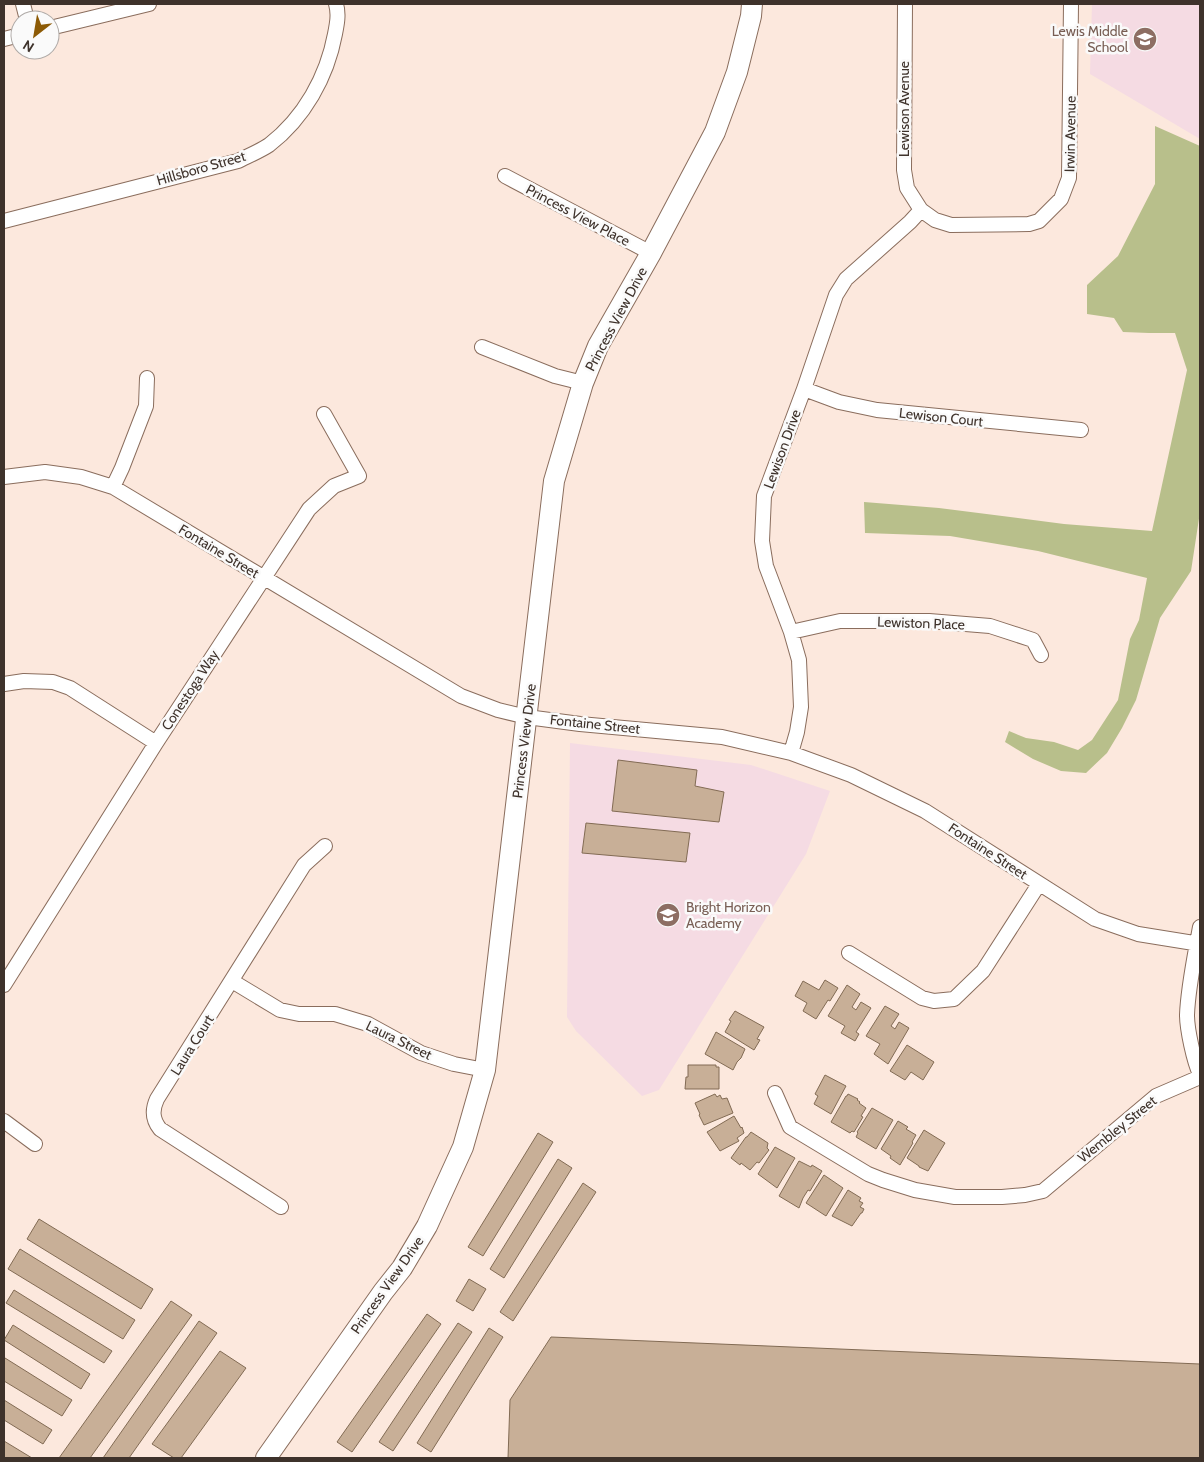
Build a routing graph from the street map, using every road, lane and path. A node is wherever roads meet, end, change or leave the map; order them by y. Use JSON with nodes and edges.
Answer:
{"nodes":[{"id":1,"x":149,"y":4,"type":"edge"},
{"id":2,"x":336,"y":4,"type":"edge"},
{"id":3,"x":752,"y":4,"type":"edge"},
{"id":4,"x":905,"y":4,"type":"edge"},
{"id":5,"x":1071,"y":4,"type":"edge"},
{"id":6,"x":60,"y":26,"type":"edge"},
{"id":7,"x":505,"y":176,"type":"dead end"},
{"id":8,"x":921,"y":210,"type":"junction"},
{"id":9,"x":4,"y":221,"type":"edge"},
{"id":10,"x":650,"y":253,"type":"junction"},
{"id":11,"x":482,"y":347,"type":"dead end"},
{"id":12,"x":147,"y":378,"type":"dead end"},
{"id":13,"x":583,"y":383,"type":"junction"},
{"id":14,"x":804,"y":389,"type":"junction"},
{"id":15,"x":324,"y":414,"type":"dead end"},
{"id":16,"x":1081,"y":430,"type":"dead end"},
{"id":17,"x":4,"y":477,"type":"edge"},
{"id":18,"x":113,"y":487,"type":"junction"},
{"id":19,"x":264,"y":578,"type":"junction"},
{"id":20,"x":791,"y":632,"type":"junction"},
{"id":21,"x":1041,"y":655,"type":"dead end"},
{"id":22,"x":4,"y":684,"type":"edge"},
{"id":23,"x":527,"y":717,"type":"junction"},
{"id":24,"x":156,"y":743,"type":"junction"},
{"id":25,"x":791,"y":753,"type":"junction"},
{"id":26,"x":326,"y":846,"type":"dead end"},
{"id":27,"x":1039,"y":884,"type":"junction"},
{"id":28,"x":1200,"y":927,"type":"edge"},
{"id":29,"x":1199,"y":944,"type":"edge"},
{"id":30,"x":849,"y":953,"type":"dead end"},
{"id":31,"x":232,"y":982,"type":"junction"},
{"id":32,"x":4,"y":986,"type":"edge"},
{"id":33,"x":485,"y":1070,"type":"junction"},
{"id":34,"x":1200,"y":1076,"type":"edge"},
{"id":35,"x":775,"y":1093,"type":"dead end"},
{"id":36,"x":4,"y":1122,"type":"edge"},
{"id":37,"x":34,"y":1144,"type":"dead end"},
{"id":38,"x":281,"y":1207,"type":"dead end"},
{"id":39,"x":266,"y":1458,"type":"edge"}],
"edges":[{"from":1,"to":6,"type":"street"},
{"from":2,"to":9,"type":"street","name":"Hillsboro Street"},
{"from":3,"to":10,"type":"main road","name":"Princess View Drive"},
{"from":4,"to":8,"type":"street","name":"Lewison Avenue"},
{"from":5,"to":8,"type":"street","name":"Irwin Avenue"},
{"from":7,"to":10,"type":"street","name":"Princess View Place"},
{"from":8,"to":14,"type":"street","name":"Lewison Drive"},
{"from":10,"to":13,"type":"main road","name":"Princess View Drive"},
{"from":11,"to":13,"type":"street"},
{"from":12,"to":18,"type":"street"},
{"from":13,"to":23,"type":"main road","name":"Princess View Drive"},
{"from":14,"to":16,"type":"street","name":"Lewison Court"},
{"from":14,"to":20,"type":"street","name":"Lewison Drive"},
{"from":15,"to":19,"type":"street","name":"Conestoga Way"},
{"from":17,"to":18,"type":"street","name":"Fontaine Street"},
{"from":18,"to":19,"type":"street","name":"Fontaine Street"},
{"from":19,"to":23,"type":"street","name":"Fontaine Street"},
{"from":19,"to":24,"type":"street","name":"Conestoga Way"},
{"from":20,"to":21,"type":"street","name":"Lewiston Place"},
{"from":20,"to":25,"type":"street","name":"Lewison Drive"},
{"from":22,"to":24,"type":"street"},
{"from":23,"to":25,"type":"street","name":"Fontaine Street"},
{"from":23,"to":33,"type":"main road","name":"Princess View Drive"},
{"from":24,"to":32,"type":"street","name":"Conestoga Way"},
{"from":25,"to":27,"type":"street","name":"Fontaine Street"},
{"from":26,"to":31,"type":"street","name":"Laura Court"},
{"from":27,"to":29,"type":"street","name":"Fontaine Street"},
{"from":27,"to":30,"type":"street"},
{"from":28,"to":29,"type":"street"},
{"from":29,"to":34,"type":"street"},
{"from":31,"to":33,"type":"street","name":"Laura Street"},
{"from":31,"to":38,"type":"street","name":"Laura Court"},
{"from":33,"to":39,"type":"main road","name":"Princess View Drive"},
{"from":34,"to":35,"type":"street","name":"Wembley Street"},
{"from":36,"to":37,"type":"street"}]}
